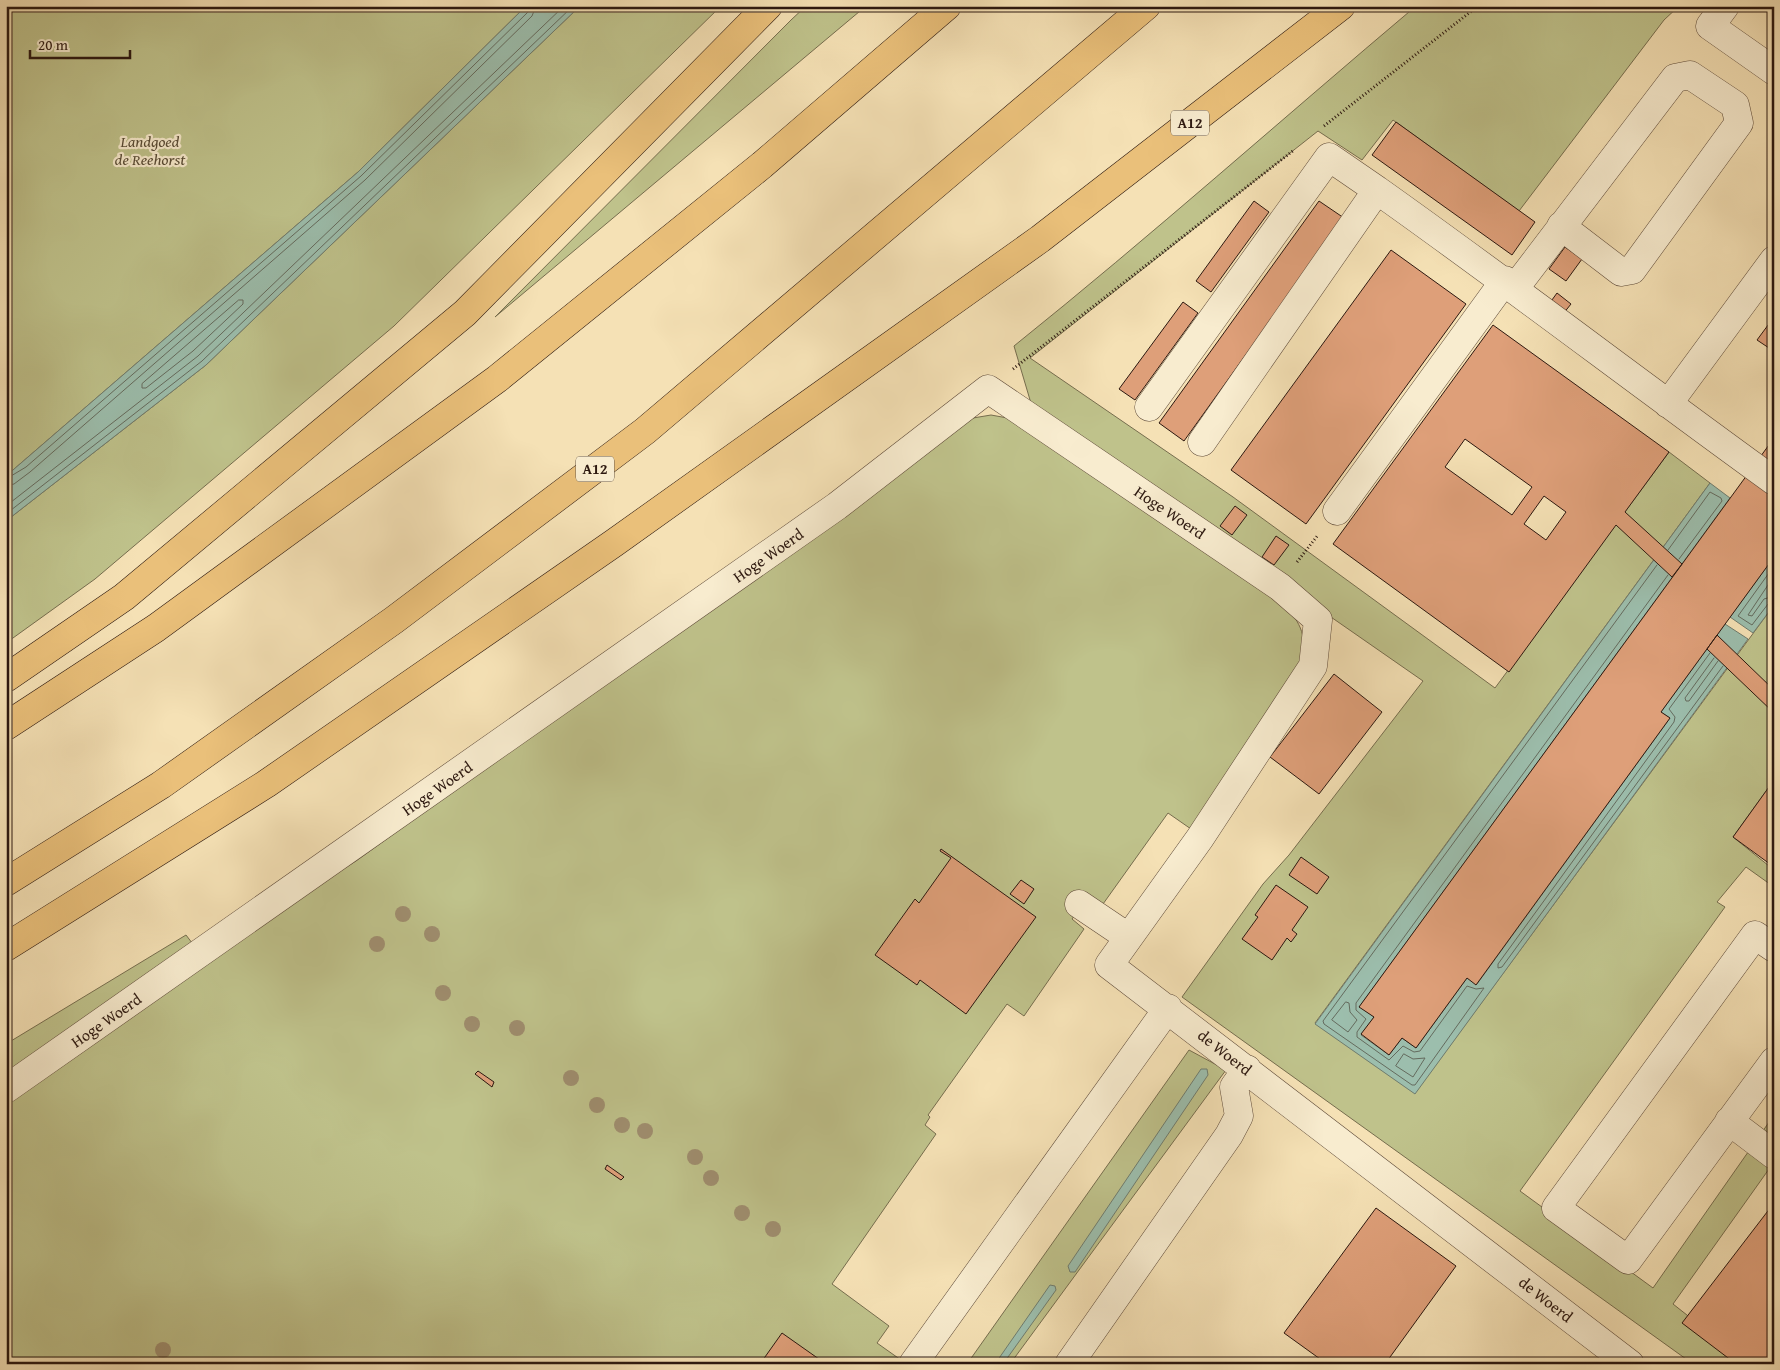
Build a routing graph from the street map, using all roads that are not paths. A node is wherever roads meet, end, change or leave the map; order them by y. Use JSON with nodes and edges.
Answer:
{"nodes":[{"id":1,"x":768,"y":6,"type":"edge"},
{"id":2,"x":947,"y":6,"type":"edge"},
{"id":3,"x":1146,"y":6,"type":"edge"},
{"id":4,"x":1341,"y":6,"type":"edge"},
{"id":5,"x":1724,"y":6,"type":"edge"},
{"id":6,"x":1774,"y":71,"type":"edge"},
{"id":7,"x":1376,"y":190,"type":"junction"},
{"id":8,"x":1561,"y":226,"type":"junction"},
{"id":9,"x":1774,"y":260,"type":"edge"},
{"id":10,"x":1510,"y":284,"type":"junction"},
{"id":11,"x":1668,"y":404,"type":"junction"},
{"id":12,"x":1149,"y":407,"type":"dead end"},
{"id":13,"x":1202,"y":442,"type":"dead end"},
{"id":14,"x":1774,"y":481,"type":"edge"},
{"id":15,"x":1337,"y":511,"type":"dead end"},
{"id":16,"x":6,"y":678,"type":"edge"},
{"id":17,"x":6,"y":726,"type":"edge"},
{"id":18,"x":6,"y":882,"type":"edge"},
{"id":19,"x":1079,"y":904,"type":"dead end"},
{"id":20,"x":1128,"y":937,"type":"junction"},
{"id":21,"x":6,"y":947,"type":"edge"},
{"id":22,"x":1774,"y":948,"type":"edge"},
{"id":23,"x":1168,"y":1008,"type":"junction"},
{"id":24,"x":1774,"y":1061,"type":"edge"},
{"id":25,"x":1247,"y":1070,"type":"junction"},
{"id":26,"x":6,"y":1089,"type":"edge"},
{"id":27,"x":1729,"y":1121,"type":"junction"},
{"id":28,"x":1774,"y":1155,"type":"edge"},
{"id":29,"x":913,"y":1364,"type":"edge"},
{"id":30,"x":1069,"y":1364,"type":"edge"},
{"id":31,"x":1630,"y":1364,"type":"edge"}],
"edges":[{"from":1,"to":16,"type":"highway"},
{"from":2,"to":17,"type":"highway"},
{"from":3,"to":18,"type":"highway","number":"A12"},
{"from":4,"to":21,"type":"highway","number":"A12"},
{"from":5,"to":6,"type":"street"},
{"from":7,"to":10,"type":"street"},
{"from":7,"to":12,"type":"street"},
{"from":7,"to":13,"type":"street"},
{"from":8,"to":8,"type":"street"},
{"from":8,"to":10,"type":"street"},
{"from":9,"to":11,"type":"street"},
{"from":10,"to":11,"type":"street"},
{"from":10,"to":15,"type":"street"},
{"from":11,"to":14,"type":"street"},
{"from":19,"to":20,"type":"street"},
{"from":20,"to":23,"type":"street","name":"de Woerd"},
{"from":20,"to":26,"type":"street","name":"Hoge Woerd"},
{"from":22,"to":27,"type":"street"},
{"from":23,"to":25,"type":"street","name":"de Woerd"},
{"from":23,"to":29,"type":"street"},
{"from":24,"to":27,"type":"street"},
{"from":25,"to":30,"type":"street"},
{"from":25,"to":31,"type":"street","name":"de Woerd"},
{"from":27,"to":28,"type":"street"}]}
